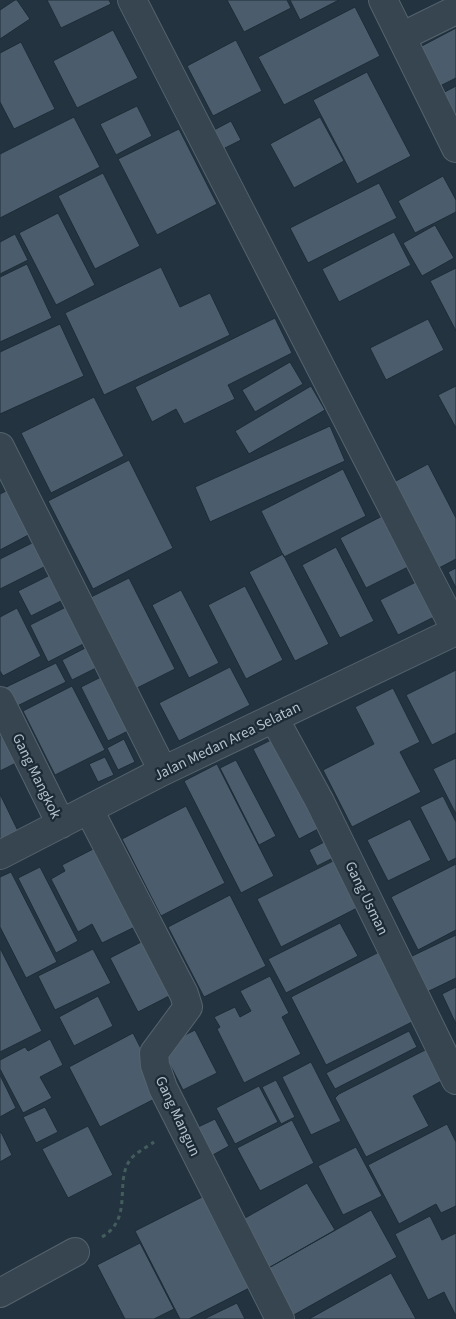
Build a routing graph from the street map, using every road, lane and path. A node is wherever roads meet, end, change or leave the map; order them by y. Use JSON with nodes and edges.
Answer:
{"nodes":[{"id":1,"x":132,"y":0,"type":"edge"},
{"id":2,"x":383,"y":0,"type":"edge"},
{"id":3,"x":456,"y":10,"type":"edge"},
{"id":4,"x":401,"y":37,"type":"junction"},
{"id":5,"x":456,"y":148,"type":"edge"},
{"id":6,"x":0,"y":447,"type":"edge"},
{"id":7,"x":456,"y":631,"type":"edge"},
{"id":8,"x":0,"y":701,"type":"edge"},
{"id":9,"x":274,"y":718,"type":"junction"},
{"id":10,"x":163,"y":770,"type":"junction"},
{"id":11,"x":89,"y":810,"type":"junction"},
{"id":12,"x":61,"y":824,"type":"junction"},
{"id":13,"x":0,"y":856,"type":"edge"},
{"id":14,"x":456,"y":1080,"type":"edge"},
{"id":15,"x":181,"y":1124,"type":"junction"},
{"id":16,"x":75,"y":1252,"type":"joint"},
{"id":17,"x":0,"y":1293,"type":"edge"},
{"id":18,"x":280,"y":1319,"type":"edge"}],
"edges":[{"from":1,"to":7,"type":"street"},
{"from":2,"to":4,"type":"street"},
{"from":3,"to":4,"type":"street"},
{"from":4,"to":5,"type":"street"},
{"from":6,"to":10,"type":"street"},
{"from":7,"to":9,"type":"street","name":"Jalan Medan Area Selatan"},
{"from":8,"to":12,"type":"street","name":"Gang Mangkok"},
{"from":9,"to":10,"type":"street","name":"Jalan Medan Area Selatan"},
{"from":9,"to":14,"type":"street","name":"Gang Usman"},
{"from":10,"to":11,"type":"street","name":"Jalan Medan Area Selatan"},
{"from":11,"to":12,"type":"street","name":"Jalan Medan Area Selatan"},
{"from":11,"to":15,"type":"street","name":"Gang Mangun"},
{"from":12,"to":13,"type":"street","name":"Jalan Medan Area Selatan"},
{"from":15,"to":16,"type":"path"},
{"from":15,"to":18,"type":"street","name":"Gang Mangun"},
{"from":16,"to":17,"type":"street"}]}
